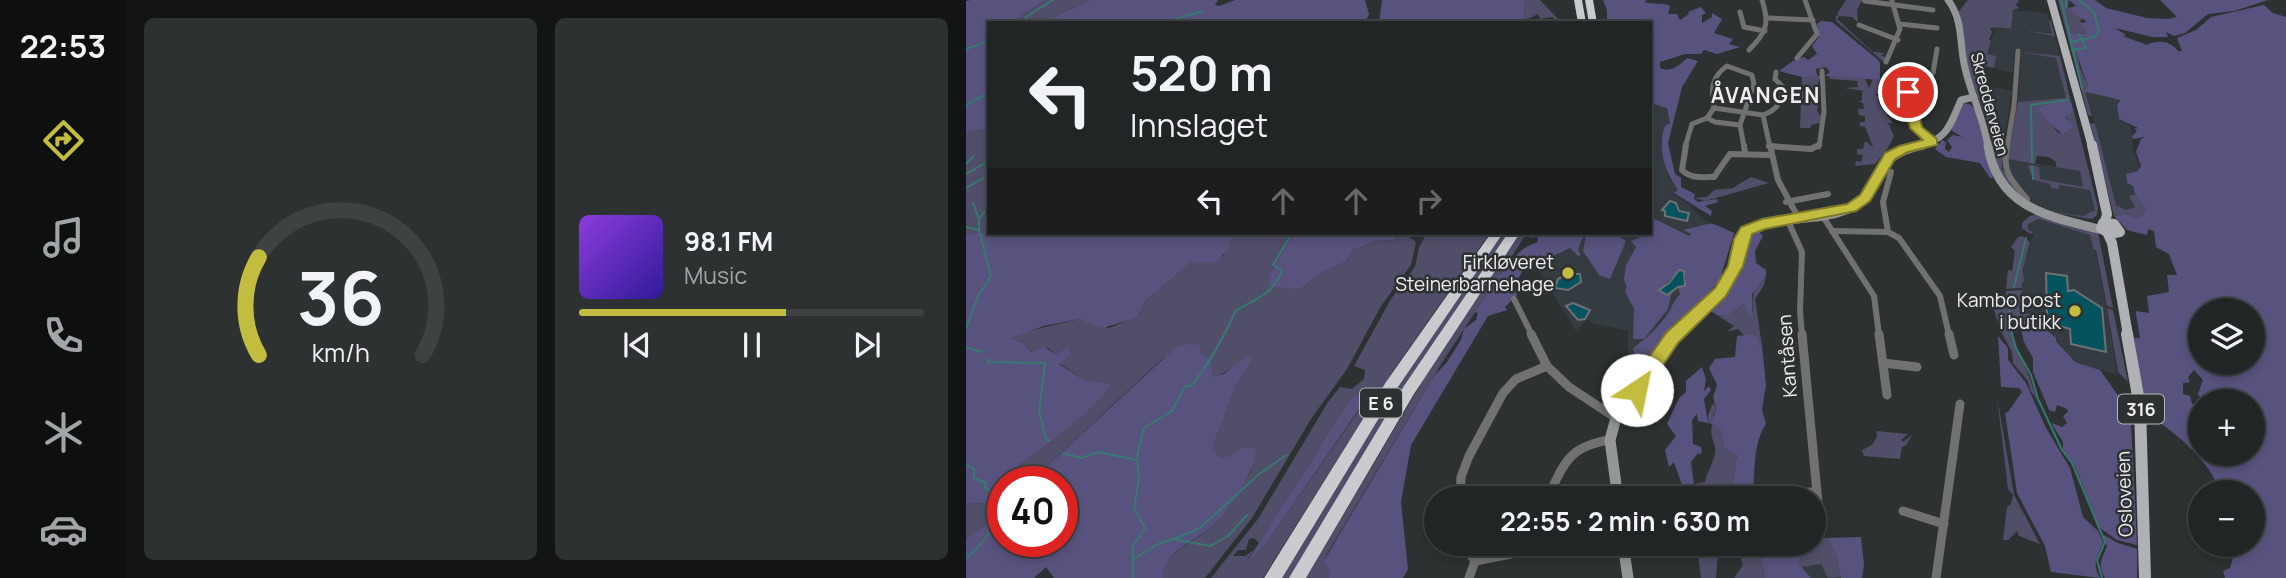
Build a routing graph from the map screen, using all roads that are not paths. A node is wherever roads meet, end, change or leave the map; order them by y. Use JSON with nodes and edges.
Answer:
{"nodes":[{"id":1,"x":1578,"y":0,"type":"edge"},
{"id":2,"x":1589,"y":0,"type":"edge"},
{"id":3,"x":1762,"y":0,"type":"edge"},
{"id":4,"x":1805,"y":0,"type":"edge"},
{"id":5,"x":1948,"y":0,"type":"edge"},
{"id":6,"x":2051,"y":0,"type":"edge"},
{"id":7,"x":1865,"y":1,"type":"edge"},
{"id":8,"x":1893,"y":2,"type":"edge"},
{"id":9,"x":1933,"y":10,"type":"dead end"},
{"id":10,"x":1740,"y":12,"type":"dead end"},
{"id":11,"x":1769,"y":18,"type":"junction"},
{"id":12,"x":1814,"y":20,"type":"junction"},
{"id":13,"x":1582,"y":21,"type":"edge"},
{"id":14,"x":1593,"y":21,"type":"edge"},
{"id":15,"x":1900,"y":24,"type":"junction"},
{"id":16,"x":1859,"y":25,"type":"dead end"},
{"id":17,"x":1937,"y":28,"type":"dead end"},
{"id":18,"x":1765,"y":31,"type":"junction"},
{"id":19,"x":1898,"y":40,"type":"junction"},
{"id":20,"x":1937,"y":49,"type":"dead end"},
{"id":21,"x":1749,"y":50,"type":"dead end"},
{"id":22,"x":2018,"y":51,"type":"dead end"},
{"id":23,"x":1797,"y":58,"type":"dead end"},
{"id":24,"x":1734,"y":61,"type":"dead end"},
{"id":25,"x":1886,"y":62,"type":"dead end"},
{"id":26,"x":1727,"y":66,"type":"junction"},
{"id":27,"x":1822,"y":71,"type":"dead end"},
{"id":28,"x":1776,"y":72,"type":"dead end"},
{"id":29,"x":1974,"y":97,"type":"junction"},
{"id":30,"x":1714,"y":108,"type":"junction"},
{"id":31,"x":1744,"y":111,"type":"junction"},
{"id":32,"x":1763,"y":115,"type":"junction"},
{"id":33,"x":1707,"y":118,"type":"junction"},
{"id":34,"x":1740,"y":125,"type":"junction"},
{"id":35,"x":1933,"y":142,"type":"junction"},
{"id":36,"x":1769,"y":146,"type":"junction"},
{"id":37,"x":1745,"y":153,"type":"junction"},
{"id":38,"x":1770,"y":155,"type":"junction"},
{"id":39,"x":1891,"y":172,"type":"dead end"},
{"id":40,"x":1828,"y":194,"type":"dead end"},
{"id":41,"x":1786,"y":202,"type":"junction"},
{"id":42,"x":2026,"y":205,"type":"junction"},
{"id":43,"x":1822,"y":215,"type":"junction"},
{"id":44,"x":1793,"y":220,"type":"junction"},
{"id":45,"x":2108,"y":228,"type":"junction"},
{"id":46,"x":1832,"y":231,"type":"junction"},
{"id":47,"x":1888,"y":232,"type":"junction"},
{"id":48,"x":1496,"y":235,"type":"edge"},
{"id":49,"x":1513,"y":235,"type":"edge"},
{"id":50,"x":1514,"y":299,"type":"dead end"},
{"id":51,"x":1954,"y":355,"type":"dead end"},
{"id":52,"x":1883,"y":363,"type":"junction"},
{"id":53,"x":1547,"y":366,"type":"junction"},
{"id":54,"x":1917,"y":367,"type":"dead end"},
{"id":55,"x":1887,"y":395,"type":"dead end"},
{"id":56,"x":1960,"y":404,"type":"dead end"},
{"id":57,"x":1616,"y":418,"type":"junction"},
{"id":58,"x":1610,"y":440,"type":"junction"},
{"id":59,"x":1461,"y":486,"type":"edge"},
{"id":60,"x":1554,"y":486,"type":"edge"},
{"id":61,"x":1616,"y":486,"type":"edge"},
{"id":62,"x":1815,"y":486,"type":"edge"},
{"id":63,"x":1903,"y":511,"type":"dead end"},
{"id":64,"x":1944,"y":524,"type":"junction"},
{"id":65,"x":1469,"y":556,"type":"edge"},
{"id":66,"x":1502,"y":556,"type":"edge"},
{"id":67,"x":1625,"y":556,"type":"edge"},
{"id":68,"x":1475,"y":562,"type":"junction"},
{"id":69,"x":1272,"y":578,"type":"edge"},
{"id":70,"x":1297,"y":578,"type":"edge"},
{"id":71,"x":1469,"y":578,"type":"edge"},
{"id":72,"x":1628,"y":578,"type":"edge"},
{"id":73,"x":1936,"y":578,"type":"edge"},
{"id":74,"x":2145,"y":578,"type":"edge"}],
"edges":[{"from":1,"to":13,"type":"highway"},
{"from":2,"to":14,"type":"highway"},
{"from":3,"to":11,"type":"street"},
{"from":4,"to":12,"type":"street"},
{"from":5,"to":29,"type":"street","name":"Skredderveien"},
{"from":6,"to":45,"type":"main road","name":"Osloveien","number":"316"},
{"from":7,"to":8,"type":"street"},
{"from":8,"to":9,"type":"street"},
{"from":8,"to":15,"type":"street"},
{"from":10,"to":18,"type":"street"},
{"from":11,"to":12,"type":"street"},
{"from":11,"to":18,"type":"street"},
{"from":12,"to":23,"type":"street"},
{"from":15,"to":17,"type":"street"},
{"from":15,"to":19,"type":"street"},
{"from":16,"to":19,"type":"street"},
{"from":18,"to":21,"type":"street"},
{"from":19,"to":25,"type":"street"},
{"from":20,"to":35,"type":"street"},
{"from":22,"to":42,"type":"street","name":"Skredderveien"},
{"from":24,"to":26,"type":"street"},
{"from":26,"to":30,"type":"street"},
{"from":26,"to":31,"type":"street"},
{"from":27,"to":36,"type":"street"},
{"from":28,"to":32,"type":"street"},
{"from":29,"to":35,"type":"street"},
{"from":29,"to":42,"type":"street","name":"Skredderveien"},
{"from":30,"to":31,"type":"street"},
{"from":30,"to":33,"type":"street"},
{"from":31,"to":32,"type":"street"},
{"from":31,"to":34,"type":"street"},
{"from":32,"to":36,"type":"street","name":"Kantåsen"},
{"from":33,"to":34,"type":"street"},
{"from":33,"to":37,"type":"street"},
{"from":34,"to":37,"type":"street"},
{"from":35,"to":43,"type":"street"},
{"from":36,"to":38,"type":"street","name":"Kantåsen"},
{"from":37,"to":38,"type":"street"},
{"from":38,"to":41,"type":"street","name":"Kantåsen"},
{"from":39,"to":47,"type":"street"},
{"from":40,"to":41,"type":"street"},
{"from":41,"to":44,"type":"street","name":"Kantåsen"},
{"from":42,"to":45,"type":"street","name":"Skredderveien"},
{"from":43,"to":44,"type":"street"},
{"from":43,"to":46,"type":"street"},
{"from":44,"to":57,"type":"street"},
{"from":44,"to":62,"type":"street","name":"Kantåsen"},
{"from":45,"to":74,"type":"main road","name":"Osloveien","number":"316"},
{"from":46,"to":47,"type":"street"},
{"from":46,"to":52,"type":"street"},
{"from":47,"to":51,"type":"street"},
{"from":48,"to":69,"type":"highway","number":"E 6"},
{"from":49,"to":70,"type":"highway","number":"E 6"},
{"from":50,"to":53,"type":"street"},
{"from":52,"to":54,"type":"street"},
{"from":52,"to":55,"type":"street"},
{"from":53,"to":57,"type":"street"},
{"from":53,"to":59,"type":"street"},
{"from":56,"to":64,"type":"street"},
{"from":57,"to":58,"type":"street"},
{"from":58,"to":60,"type":"street"},
{"from":58,"to":61,"type":"street"},
{"from":63,"to":64,"type":"street"},
{"from":64,"to":73,"type":"street"},
{"from":65,"to":68,"type":"street"},
{"from":66,"to":68,"type":"street"},
{"from":67,"to":72,"type":"street"},
{"from":68,"to":71,"type":"street"}]}
